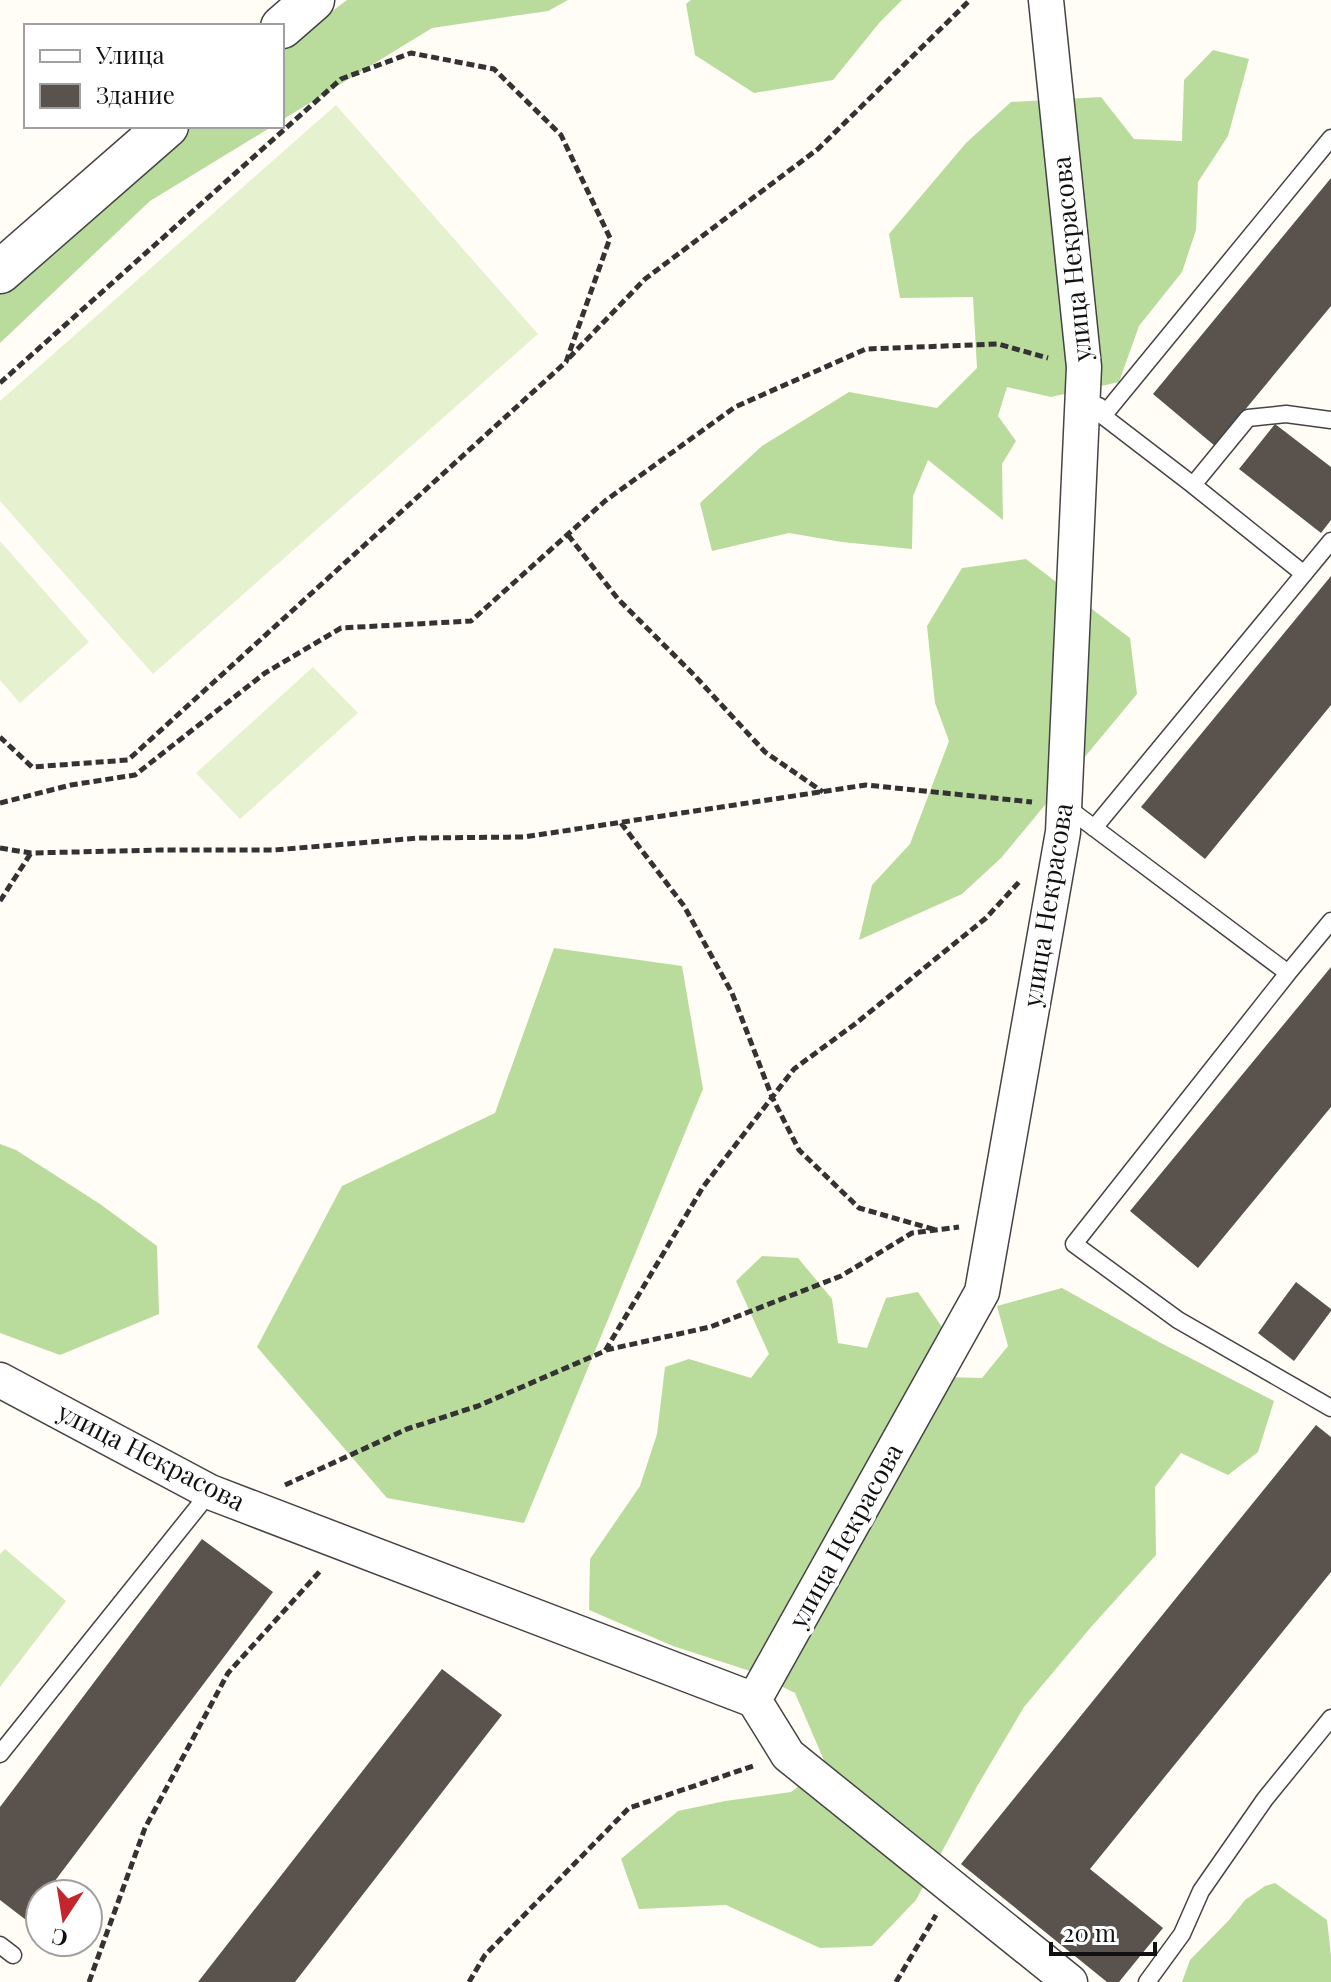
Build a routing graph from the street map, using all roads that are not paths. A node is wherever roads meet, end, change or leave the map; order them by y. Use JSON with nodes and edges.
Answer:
{"nodes":[{"id":1,"x":313,"y":0,"type":"edge"},
{"id":2,"x":1046,"y":0,"type":"edge"},
{"id":3,"x":284,"y":25,"type":"edge"},
{"id":4,"x":165,"y":128,"type":"edge"},
{"id":5,"x":1331,"y":138,"type":"edge"},
{"id":6,"x":0,"y":272,"type":"edge"},
{"id":7,"x":1084,"y":367,"type":"junction"},
{"id":8,"x":1103,"y":416,"type":"junction"},
{"id":9,"x":1331,"y":420,"type":"edge"},
{"id":10,"x":1193,"y":485,"type":"junction"},
{"id":11,"x":1331,"y":541,"type":"edge"},
{"id":12,"x":1304,"y":574,"type":"junction"},
{"id":13,"x":1064,"y":806,"type":"junction"},
{"id":14,"x":1094,"y":828,"type":"junction"},
{"id":15,"x":1331,"y":921,"type":"edge"},
{"id":16,"x":1288,"y":973,"type":"junction"},
{"id":17,"x":0,"y":1380,"type":"edge"},
{"id":18,"x":1331,"y":1408,"type":"edge"},
{"id":19,"x":210,"y":1492,"type":"junction"},
{"id":20,"x":754,"y":1700,"type":"junction"},
{"id":21,"x":1331,"y":1718,"type":"edge"},
{"id":22,"x":0,"y":1754,"type":"edge"},
{"id":23,"x":1070,"y":1982,"type":"edge"},
{"id":24,"x":1147,"y":1982,"type":"edge"}],
"edges":[{"from":1,"to":3,"type":"street"},
{"from":2,"to":7,"type":"street","name":"улица Некрасова"},
{"from":4,"to":6,"type":"street"},
{"from":5,"to":8,"type":"lane"},
{"from":7,"to":8,"type":"lane"},
{"from":7,"to":13,"type":"street","name":"улица Некрасова"},
{"from":8,"to":10,"type":"lane"},
{"from":9,"to":10,"type":"lane"},
{"from":10,"to":12,"type":"lane"},
{"from":11,"to":12,"type":"lane"},
{"from":12,"to":14,"type":"lane"},
{"from":13,"to":14,"type":"lane"},
{"from":13,"to":20,"type":"street","name":"улица Некрасова"},
{"from":14,"to":16,"type":"lane"},
{"from":15,"to":16,"type":"lane"},
{"from":16,"to":18,"type":"lane"},
{"from":17,"to":19,"type":"street","name":"улица Некрасова"},
{"from":19,"to":20,"type":"street","name":"улица Некрасова"},
{"from":19,"to":22,"type":"lane"},
{"from":20,"to":23,"type":"street"},
{"from":21,"to":24,"type":"lane"}]}
